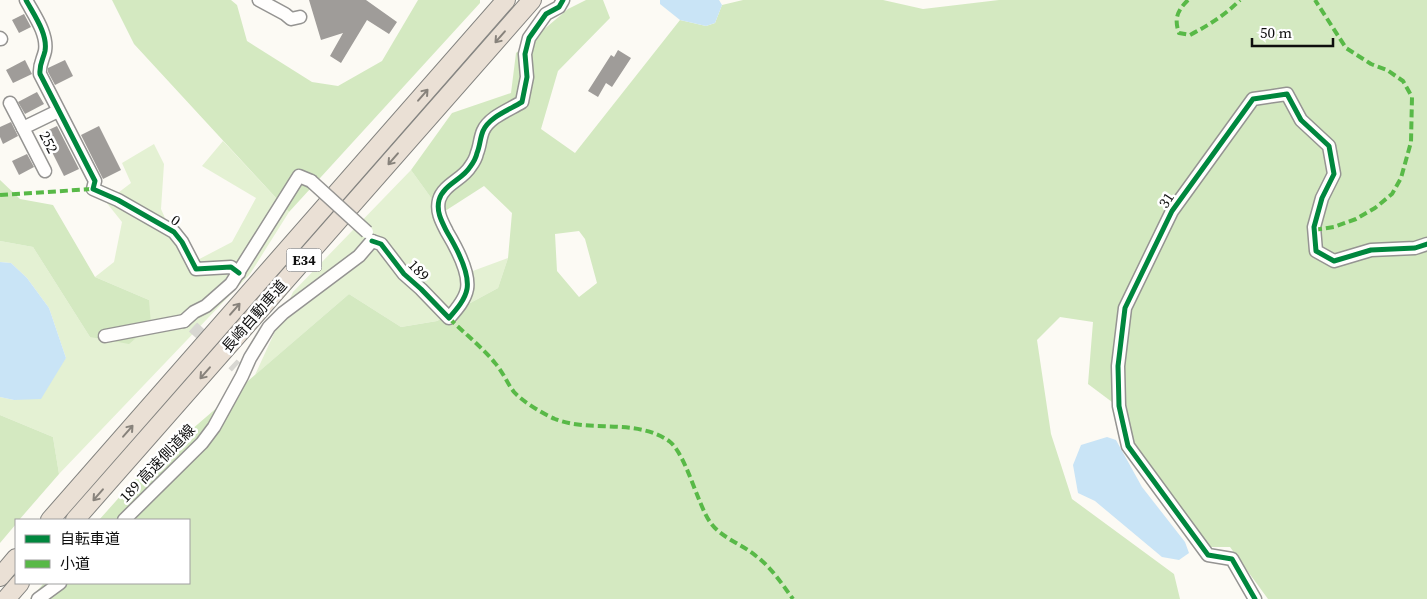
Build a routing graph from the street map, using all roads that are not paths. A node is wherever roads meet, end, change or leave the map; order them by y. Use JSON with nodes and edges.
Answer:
{"nodes":[{"id":1,"x":26,"y":0,"type":"edge"},
{"id":2,"x":259,"y":0,"type":"edge"},
{"id":3,"x":506,"y":0,"type":"edge"},
{"id":4,"x":532,"y":0,"type":"edge"},
{"id":5,"x":563,"y":0,"type":"edge"},
{"id":6,"x":300,"y":17,"type":"dead end"},
{"id":7,"x":10,"y":103,"type":"dead end"},
{"id":8,"x":58,"y":111,"type":"junction"},
{"id":9,"x":23,"y":128,"type":"junction"},
{"id":10,"x":45,"y":171,"type":"dead end"},
{"id":11,"x":369,"y":237,"type":"junction"},
{"id":12,"x":1427,"y":244,"type":"edge"},
{"id":13,"x":239,"y":273,"type":"junction"},
{"id":14,"x":105,"y":336,"type":"dead end"},
{"id":15,"x":51,"y":519,"type":"edge"},
{"id":16,"x":76,"y":519,"type":"edge"},
{"id":17,"x":125,"y":519,"type":"edge"},
{"id":18,"x":15,"y":559,"type":"edge"},
{"id":19,"x":0,"y":577,"type":"edge"},
{"id":20,"x":19,"y":584,"type":"edge"},
{"id":21,"x":59,"y":584,"type":"edge"},
{"id":22,"x":6,"y":599,"type":"edge"},
{"id":23,"x":38,"y":599,"type":"edge"},
{"id":24,"x":1255,"y":599,"type":"edge"}],
"edges":[{"from":1,"to":8,"type":"street"},
{"from":2,"to":6,"type":"street"},
{"from":15,"to":3,"type":"highway","name":"長崎自動車道","number":"E34","one_way":true},
{"from":4,"to":16,"type":"highway","name":"長崎自動車道","number":"E34","one_way":true},
{"from":5,"to":11,"type":"street","name":"189"},
{"from":7,"to":9,"type":"street","name":"252"},
{"from":8,"to":9,"type":"street","name":"252"},
{"from":8,"to":13,"type":"street","name":"0"},
{"from":9,"to":10,"type":"street","name":"252"},
{"from":11,"to":13,"type":"street","name":"189","bridge":true},
{"from":11,"to":17,"type":"street","name":"189 高速側道線"},
{"from":12,"to":24,"type":"street","name":"31"},
{"from":13,"to":14,"type":"street","name":"189"},
{"from":18,"to":19,"type":"highway"},
{"from":20,"to":22,"type":"highway"},
{"from":21,"to":23,"type":"street"}]}
